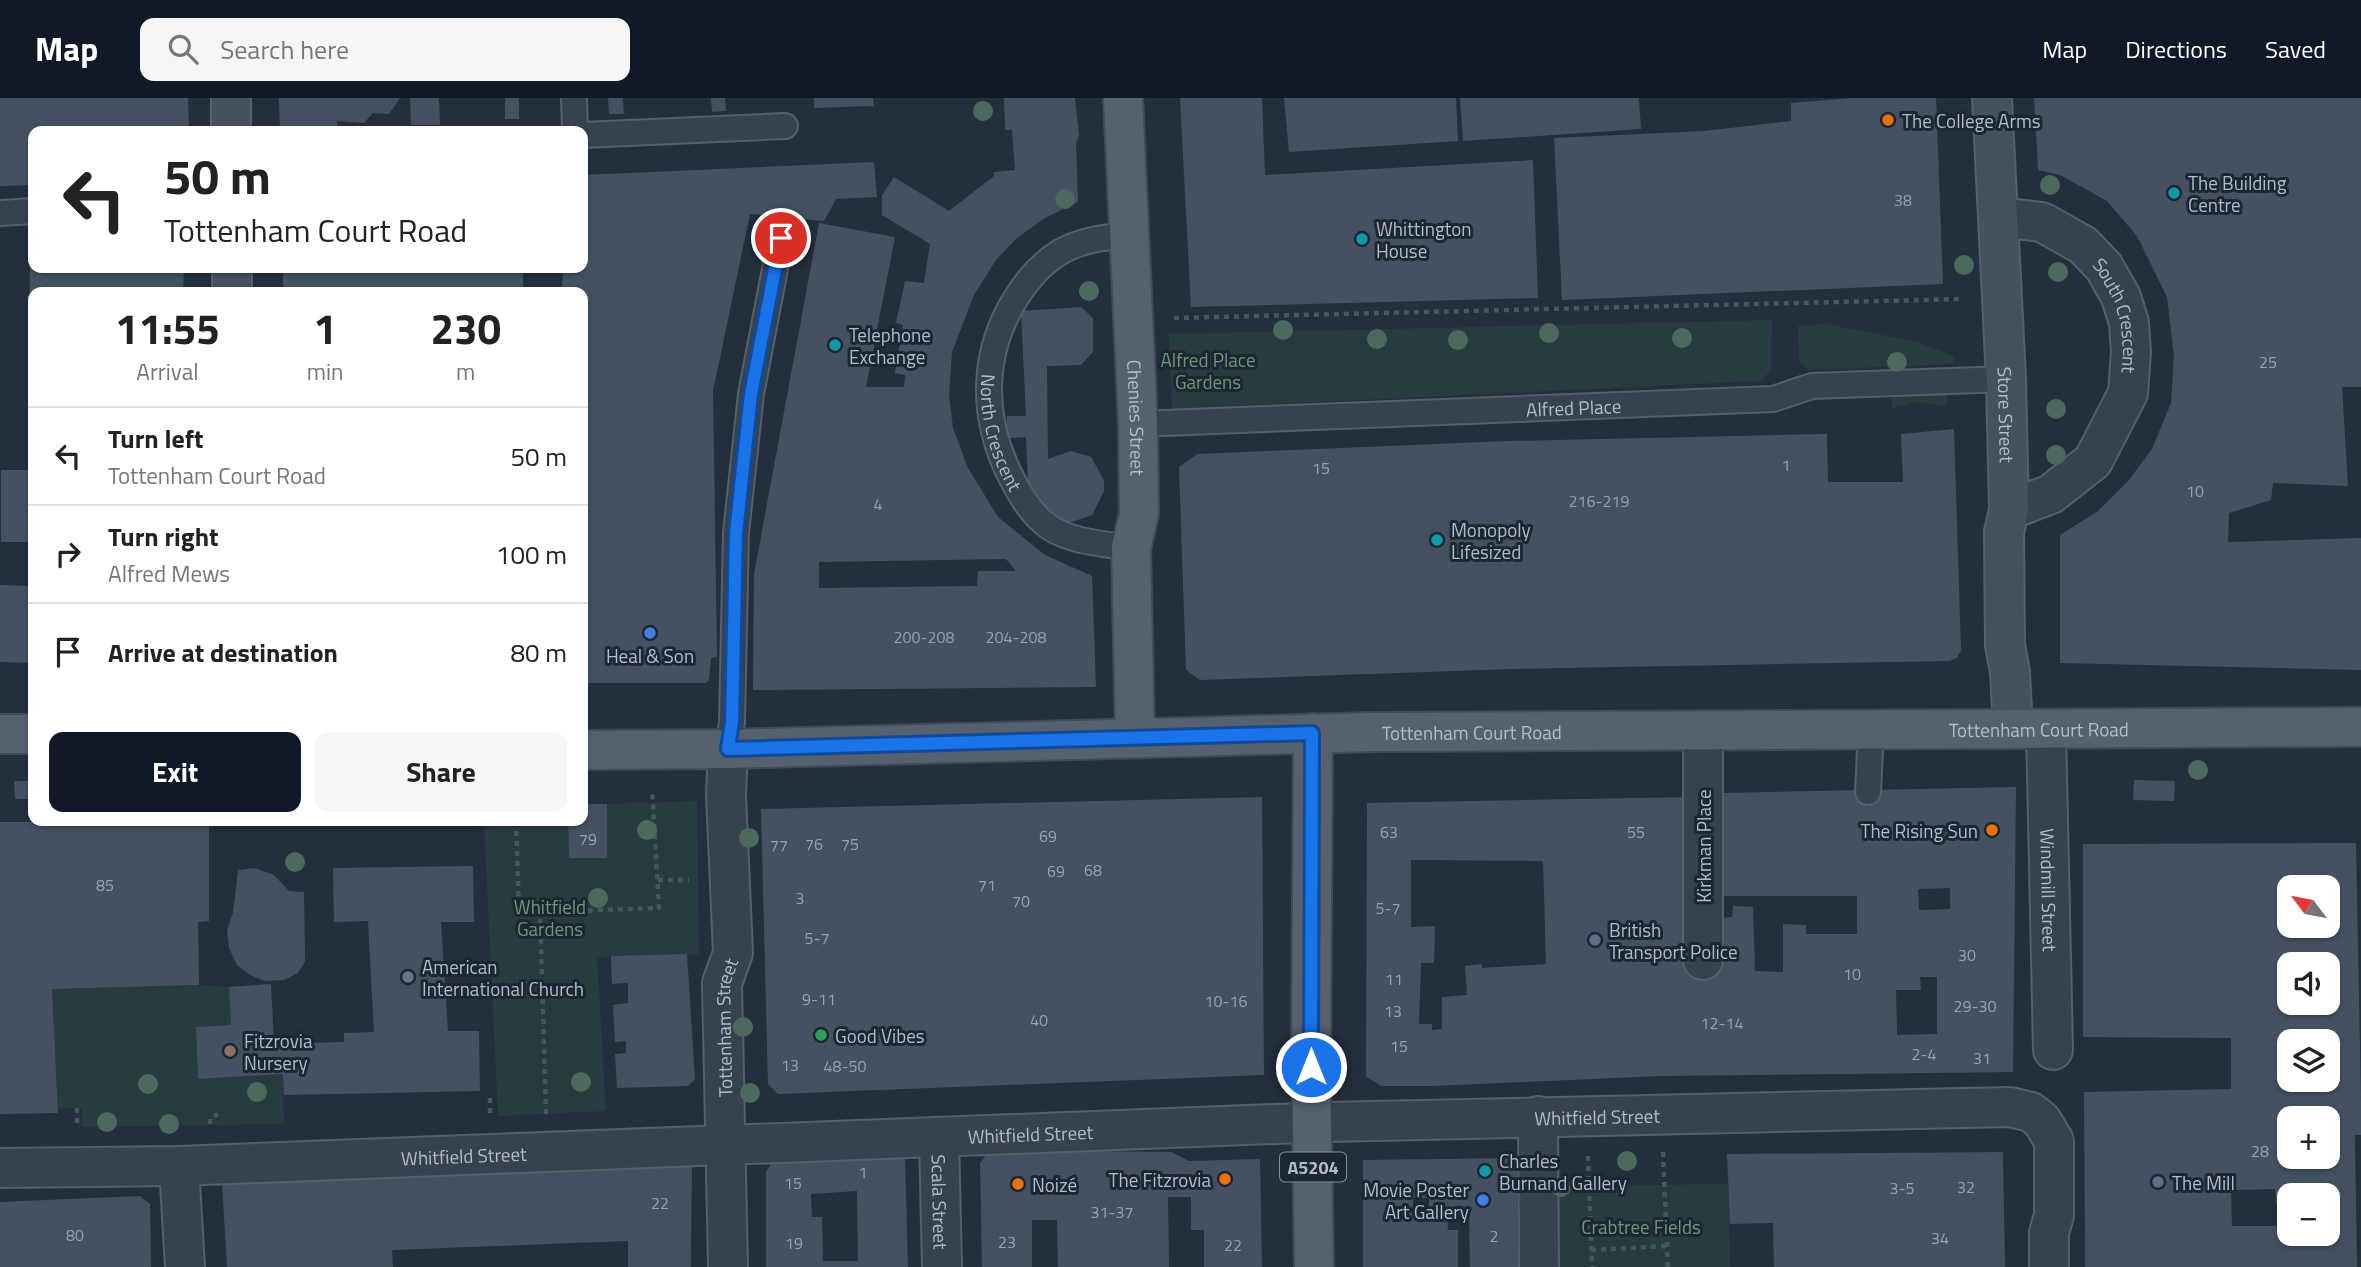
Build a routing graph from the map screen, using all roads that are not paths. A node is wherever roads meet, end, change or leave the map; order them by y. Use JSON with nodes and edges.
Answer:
{"nodes":[{"id":1,"x":231,"y":98,"type":"edge"},
{"id":2,"x":574,"y":98,"type":"edge"},
{"id":3,"x":1123,"y":98,"type":"edge"},
{"id":4,"x":1992,"y":98,"type":"edge"},
{"id":5,"x":231,"y":126,"type":"edge"},
{"id":6,"x":575,"y":126,"type":"edge"},
{"id":7,"x":785,"y":126,"type":"dead end"},
{"id":8,"x":588,"y":135,"type":"edge"},
{"id":9,"x":28,"y":211,"type":"edge"},
{"id":10,"x":0,"y":213,"type":"edge"},
{"id":11,"x":1998,"y":217,"type":"junction"},
{"id":12,"x":1128,"y":235,"type":"junction"},
{"id":13,"x":781,"y":238,"type":"dead end"},
{"id":14,"x":2006,"y":379,"type":"junction"},
{"id":15,"x":1138,"y":425,"type":"junction"},
{"id":16,"x":2010,"y":510,"type":"junction"},
{"id":17,"x":1131,"y":548,"type":"junction"},
{"id":18,"x":2361,"y":727,"type":"edge"},
{"id":19,"x":2029,"y":729,"type":"junction"},
{"id":20,"x":1871,"y":730,"type":"junction"},
{"id":21,"x":1703,"y":731,"type":"junction"},
{"id":22,"x":1312,"y":733,"type":"junction"},
{"id":23,"x":0,"y":734,"type":"edge"},
{"id":24,"x":28,"y":734,"type":"edge"},
{"id":25,"x":1135,"y":738,"type":"junction"},
{"id":26,"x":728,"y":749,"type":"junction"},
{"id":27,"x":588,"y":750,"type":"edge"},
{"id":28,"x":1868,"y":792,"type":"dead end"},
{"id":29,"x":1703,"y":960,"type":"dead end"},
{"id":30,"x":2053,"y":1050,"type":"dead end"},
{"id":31,"x":1538,"y":1116,"type":"junction"},
{"id":32,"x":1313,"y":1123,"type":"junction"},
{"id":33,"x":939,"y":1137,"type":"junction"},
{"id":34,"x":725,"y":1143,"type":"junction"},
{"id":35,"x":180,"y":1166,"type":"junction"},
{"id":36,"x":0,"y":1168,"type":"edge"},
{"id":37,"x":186,"y":1267,"type":"edge"},
{"id":38,"x":728,"y":1267,"type":"edge"},
{"id":39,"x":942,"y":1267,"type":"edge"},
{"id":40,"x":1314,"y":1267,"type":"edge"},
{"id":41,"x":1539,"y":1267,"type":"edge"},
{"id":42,"x":2049,"y":1267,"type":"edge"}],
"edges":[{"from":1,"to":5,"type":"street"},
{"from":2,"to":6,"type":"lane"},
{"from":3,"to":12,"type":"main road","name":"Chenies Street"},
{"from":4,"to":11,"type":"street","name":"Store Street"},
{"from":7,"to":8,"type":"lane"},
{"from":9,"to":10,"type":"lane"},
{"from":11,"to":14,"type":"street","name":"Store Street"},
{"from":11,"to":16,"type":"street","name":"South Crescent"},
{"from":12,"to":15,"type":"main road","name":"Chenies Street"},
{"from":12,"to":17,"type":"lane","name":"North Crescent"},
{"from":13,"to":26,"type":"lane"},
{"from":14,"to":15,"type":"lane","name":"Alfred Place"},
{"from":14,"to":16,"type":"street","name":"Store Street"},
{"from":15,"to":17,"type":"main road","name":"Chenies Street"},
{"from":16,"to":19,"type":"street","name":"Store Street"},
{"from":17,"to":25,"type":"main road","name":"Chenies Street"},
{"from":18,"to":19,"type":"main road","name":"Tottenham Court Road"},
{"from":19,"to":20,"type":"main road","name":"Tottenham Court Road"},
{"from":19,"to":30,"type":"street","name":"Windmill Street"},
{"from":20,"to":21,"type":"main road","name":"Tottenham Court Road"},
{"from":20,"to":28,"type":"lane"},
{"from":21,"to":22,"type":"main road","name":"Tottenham Court Road"},
{"from":21,"to":29,"type":"street","name":"Kirkman Place"},
{"from":22,"to":25,"type":"main road","name":"Tottenham Court Road"},
{"from":22,"to":32,"type":"main road","number":"A5204"},
{"from":23,"to":24,"type":"main road"},
{"from":25,"to":26,"type":"main road","name":"Tottenham Court Road"},
{"from":26,"to":27,"type":"main road","name":"Tottenham Court Road"},
{"from":26,"to":34,"type":"street","name":"Tottenham Street"},
{"from":31,"to":32,"type":"street","name":"Whitfield Street"},
{"from":31,"to":41,"type":"street"},
{"from":31,"to":42,"type":"street","name":"Whitfield Street"},
{"from":32,"to":33,"type":"street","name":"Whitfield Street"},
{"from":32,"to":40,"type":"main road","number":"A5204"},
{"from":33,"to":34,"type":"street","name":"Whitfield Street"},
{"from":33,"to":39,"type":"street","name":"Scala Street"},
{"from":34,"to":35,"type":"street","name":"Whitfield Street"},
{"from":34,"to":38,"type":"street","name":"Tottenham Street"},
{"from":35,"to":36,"type":"street","name":"Whitfield Street"},
{"from":35,"to":37,"type":"street"}]}
